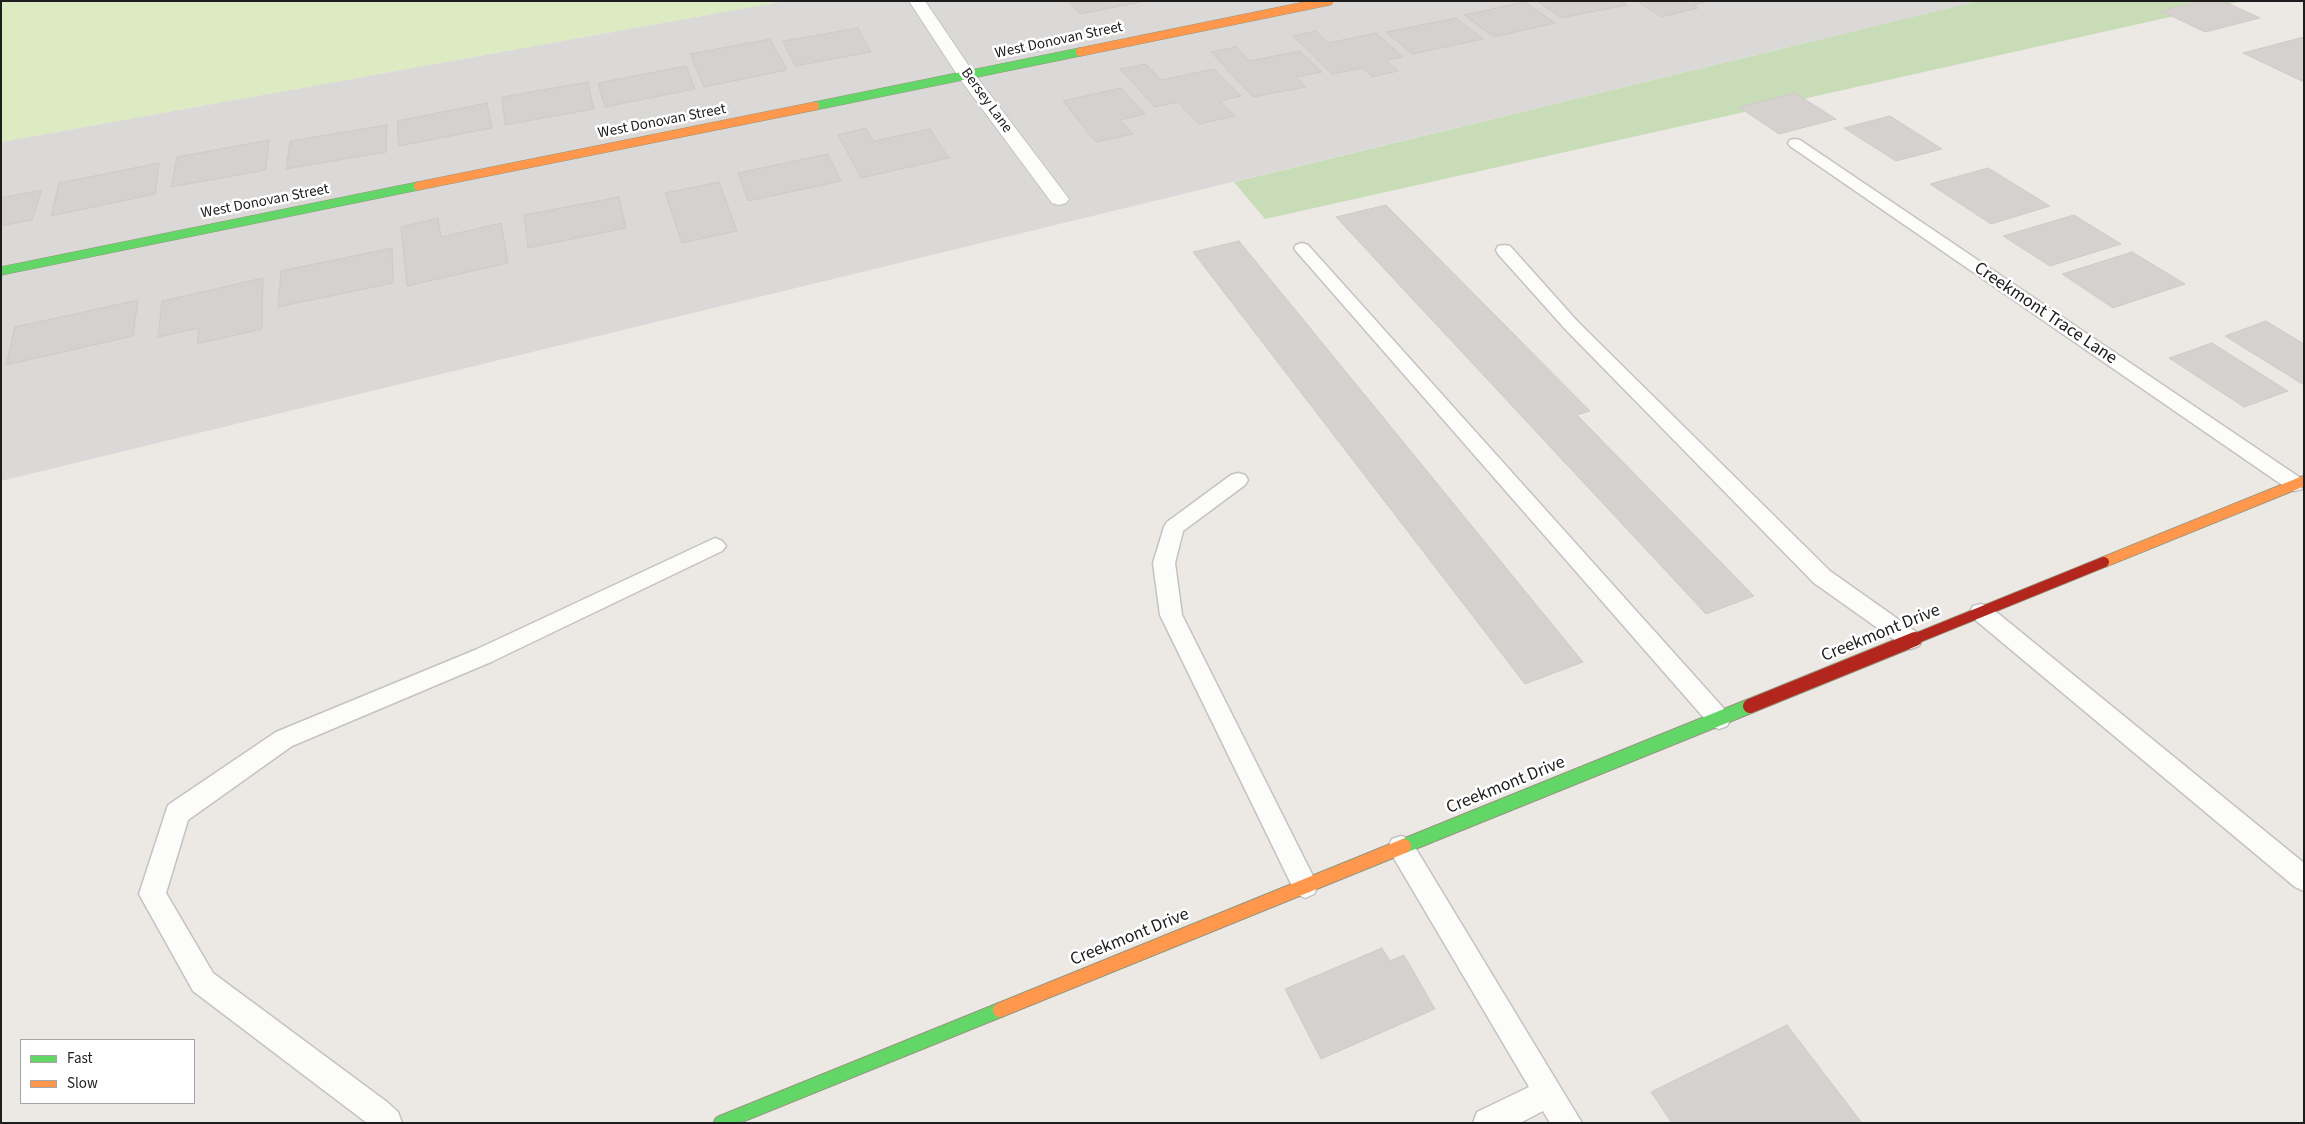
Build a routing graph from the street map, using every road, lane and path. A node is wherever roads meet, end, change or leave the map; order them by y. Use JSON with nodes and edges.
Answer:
{"nodes":[{"id":1,"x":917,"y":1,"type":"edge"},
{"id":2,"x":1329,"y":1,"type":"edge"},
{"id":3,"x":966,"y":76,"type":"junction"},
{"id":4,"x":1796,"y":143,"type":"dead end"},
{"id":5,"x":1059,"y":198,"type":"dead end"},
{"id":6,"x":1302,"y":248,"type":"dead end"},
{"id":7,"x":1504,"y":250,"type":"dead end"},
{"id":8,"x":1,"y":271,"type":"edge"},
{"id":9,"x":1238,"y":480,"type":"dead end"},
{"id":10,"x":2299,"y":483,"type":"edge"},
{"id":11,"x":715,"y":546,"type":"dead end"},
{"id":12,"x":1982,"y":612,"type":"junction"},
{"id":13,"x":1911,"y":640,"type":"junction"},
{"id":14,"x":1719,"y":718,"type":"junction"},
{"id":15,"x":1400,"y":848,"type":"junction"},
{"id":16,"x":2304,"y":879,"type":"edge"},
{"id":17,"x":1305,"y":886,"type":"junction"},
{"id":18,"x":1549,"y":1093,"type":"junction"},
{"id":19,"x":387,"y":1123,"type":"edge"},
{"id":20,"x":721,"y":1123,"type":"edge"},
{"id":21,"x":1488,"y":1123,"type":"edge"},
{"id":22,"x":1567,"y":1123,"type":"edge"}],
"edges":[{"from":1,"to":3,"type":"street","name":"Bersey Lane"},
{"from":2,"to":3,"type":"street","name":"West Donovan Street"},
{"from":3,"to":5,"type":"street","name":"Bersey Lane"},
{"from":3,"to":8,"type":"street","name":"West Donovan Street"},
{"from":4,"to":10,"type":"lane","name":"Creekmont Trace Lane"},
{"from":6,"to":14,"type":"lane"},
{"from":7,"to":13,"type":"lane"},
{"from":9,"to":17,"type":"lane"},
{"from":10,"to":12,"type":"street","name":"Creekmont Drive"},
{"from":11,"to":19,"type":"lane"},
{"from":12,"to":13,"type":"street","name":"Creekmont Drive"},
{"from":12,"to":16,"type":"lane"},
{"from":13,"to":14,"type":"street","name":"Creekmont Drive"},
{"from":14,"to":15,"type":"street","name":"Creekmont Drive"},
{"from":15,"to":17,"type":"street","name":"Creekmont Drive"},
{"from":15,"to":18,"type":"lane"},
{"from":17,"to":20,"type":"street","name":"Creekmont Drive"},
{"from":18,"to":21,"type":"lane"},
{"from":18,"to":22,"type":"lane"}]}
